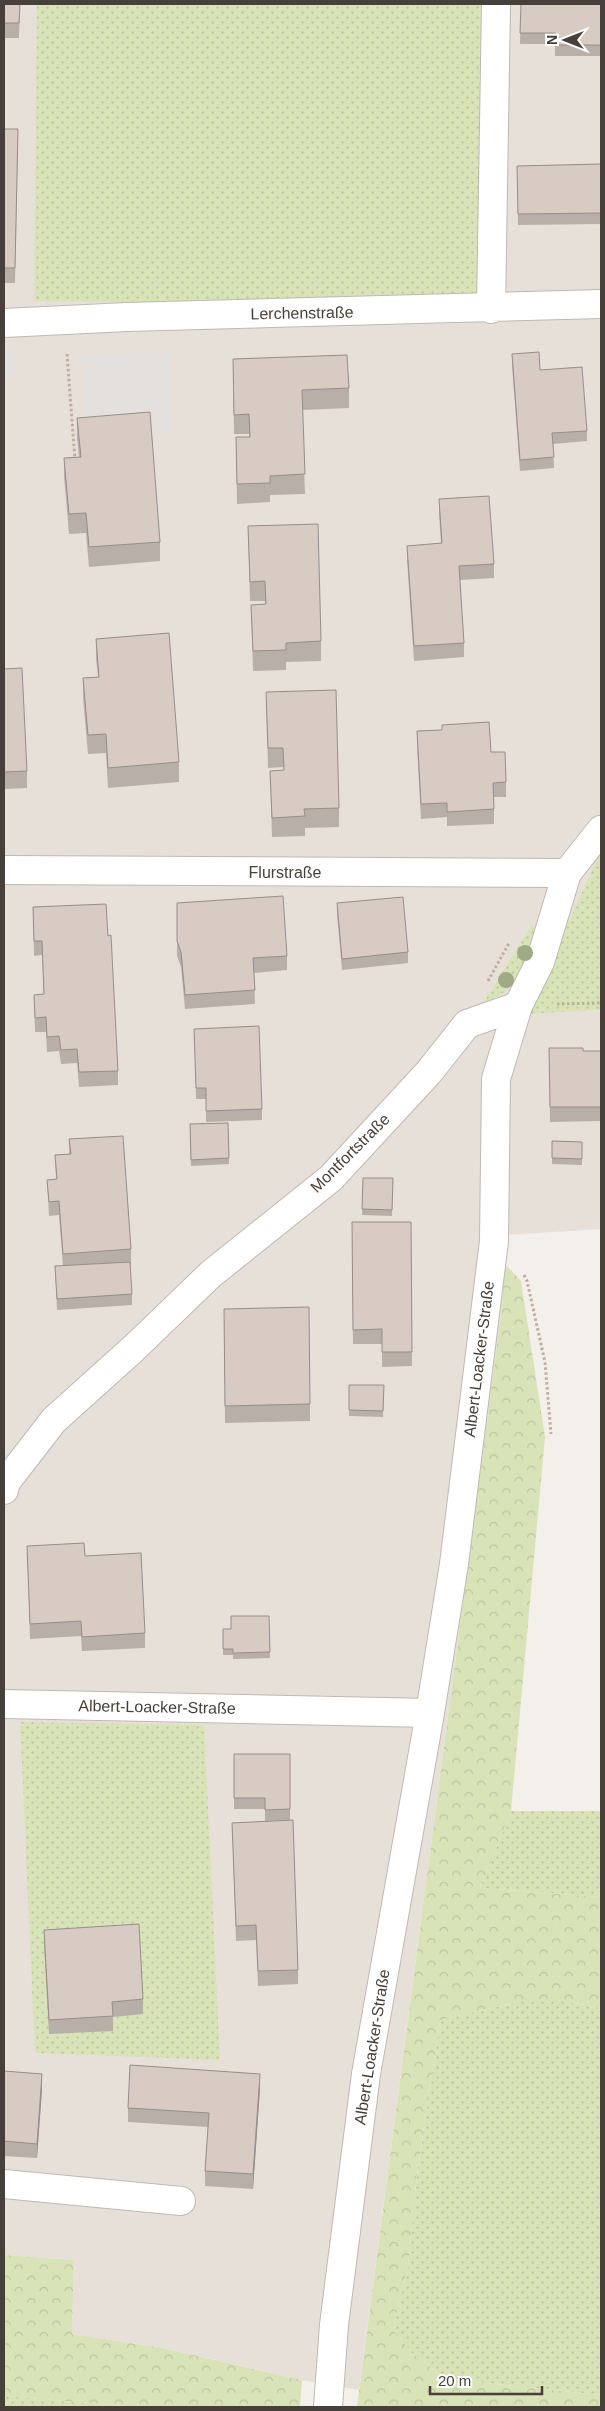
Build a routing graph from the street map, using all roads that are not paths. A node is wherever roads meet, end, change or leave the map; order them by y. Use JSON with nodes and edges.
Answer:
{"nodes":[{"id":1,"x":496,"y":4,"type":"edge"},
{"id":2,"x":601,"y":304,"type":"edge"},
{"id":3,"x":491,"y":309,"type":"junction"},
{"id":4,"x":4,"y":323,"type":"edge"},
{"id":5,"x":601,"y":830,"type":"edge"},
{"id":6,"x":4,"y":870,"type":"edge"},
{"id":7,"x":567,"y":873,"type":"junction"},
{"id":8,"x":518,"y":1006,"type":"junction"},
{"id":9,"x":4,"y":1490,"type":"edge"},
{"id":10,"x":4,"y":1704,"type":"edge"},
{"id":11,"x":430,"y":1714,"type":"junction"},
{"id":12,"x":4,"y":2184,"type":"edge"},
{"id":13,"x":181,"y":2201,"type":"dead end"},
{"id":14,"x":329,"y":2395,"type":"edge"}],
"edges":[{"from":1,"to":3,"type":"street"},
{"from":2,"to":3,"type":"street","name":"Lerchenstraße"},
{"from":3,"to":4,"type":"street","name":"Lerchenstraße"},
{"from":5,"to":7,"type":"street"},
{"from":6,"to":7,"type":"street","name":"Flurstraße"},
{"from":7,"to":8,"type":"street"},
{"from":8,"to":9,"type":"street","name":"Montfortstraße"},
{"from":8,"to":11,"type":"street","name":"Albert-Loacker-Straße"},
{"from":10,"to":11,"type":"street","name":"Albert-Loacker-Straße"},
{"from":11,"to":14,"type":"street","name":"Albert-Loacker-Straße"},
{"from":12,"to":13,"type":"street"}]}
